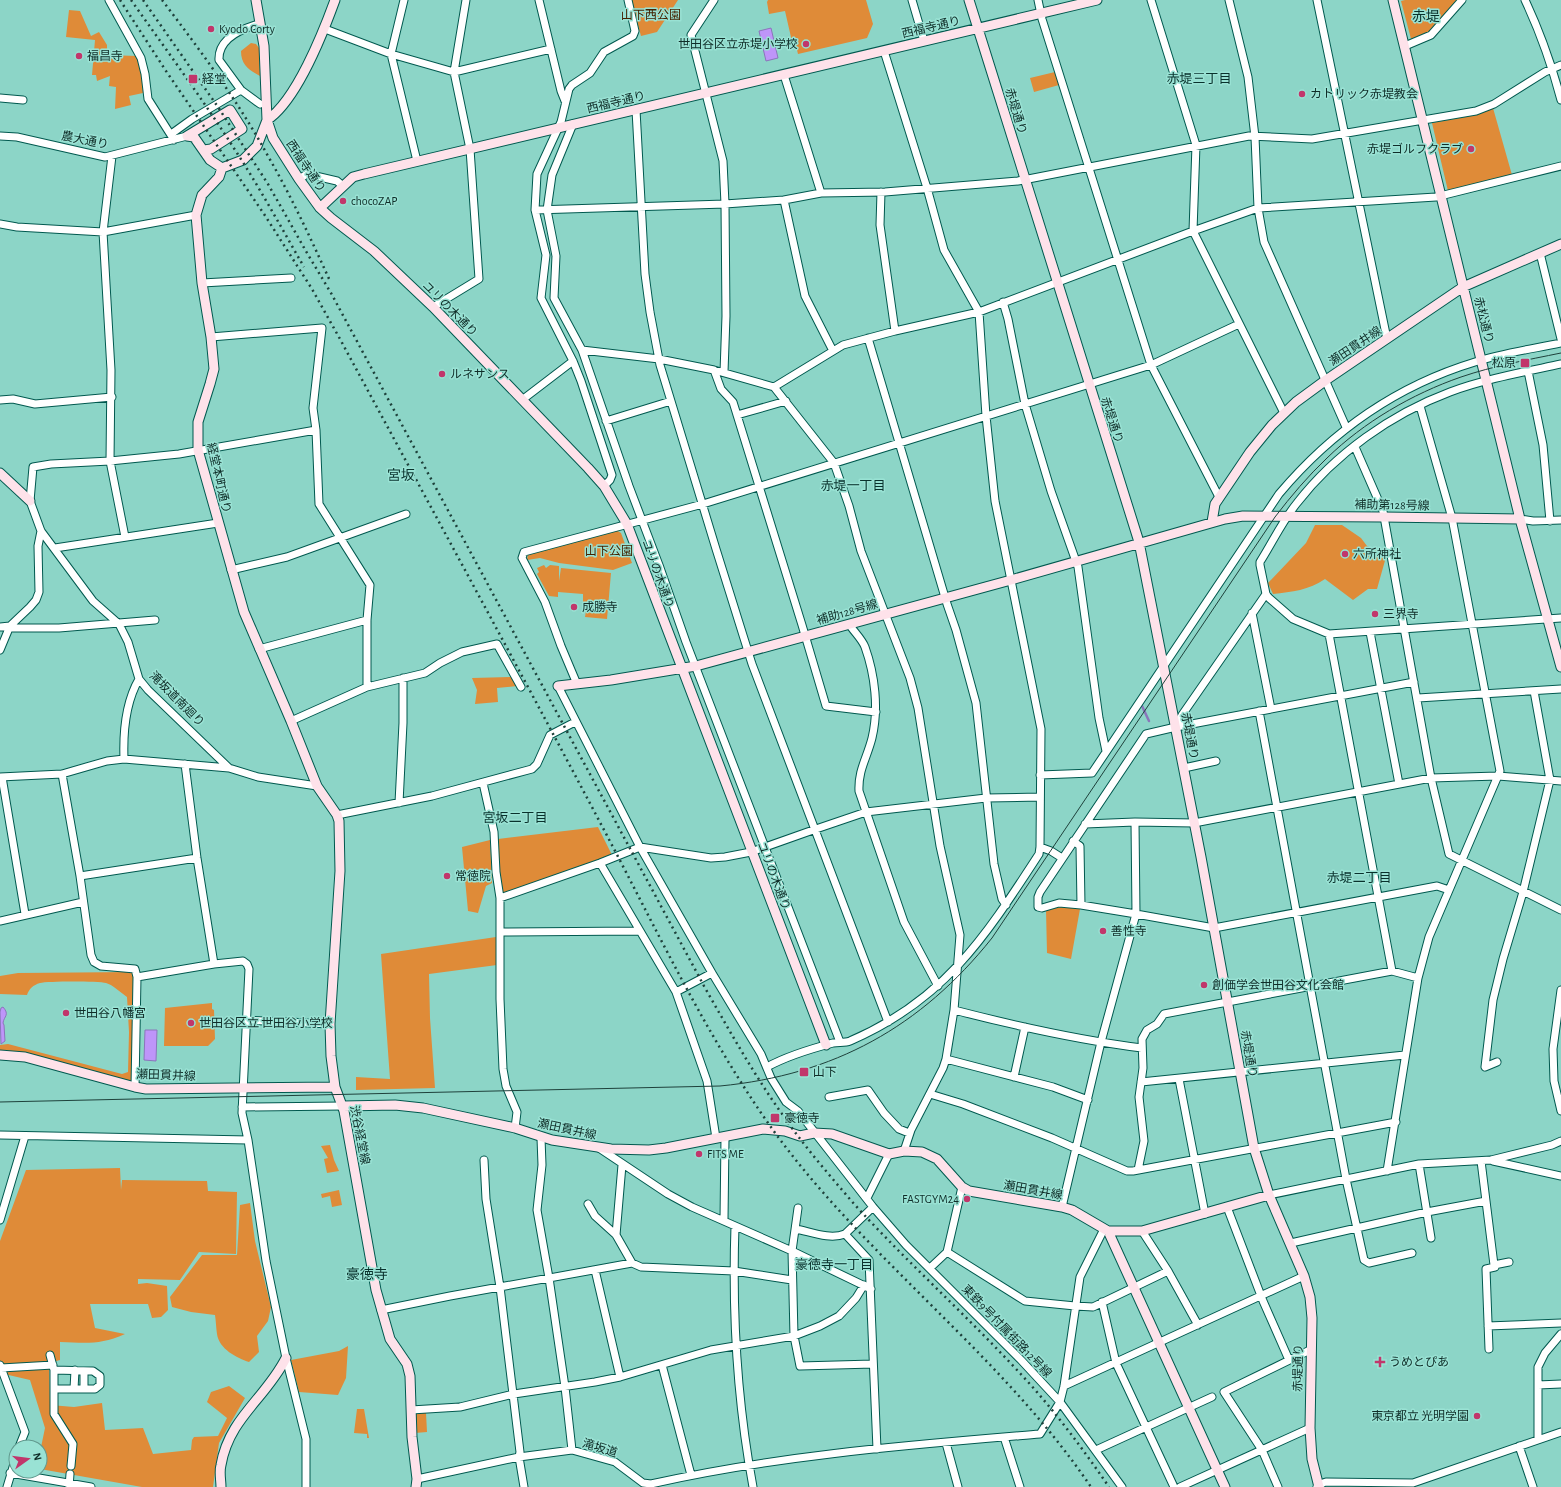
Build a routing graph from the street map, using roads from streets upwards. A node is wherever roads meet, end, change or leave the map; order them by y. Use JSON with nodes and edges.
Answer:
{"nodes":[{"id":1,"x":109,"y":0,"type":"edge"},
{"id":2,"x":256,"y":0,"type":"edge"},
{"id":3,"x":335,"y":0,"type":"edge"},
{"id":4,"x":404,"y":0,"type":"edge"},
{"id":5,"x":466,"y":0,"type":"edge"},
{"id":6,"x":539,"y":0,"type":"edge"},
{"id":7,"x":628,"y":0,"type":"edge"},
{"id":8,"x":912,"y":0,"type":"edge"},
{"id":9,"x":969,"y":0,"type":"edge"},
{"id":10,"x":1038,"y":0,"type":"edge"},
{"id":11,"x":1097,"y":0,"type":"edge"},
{"id":12,"x":1151,"y":0,"type":"edge"},
{"id":13,"x":1229,"y":0,"type":"edge"},
{"id":14,"x":1317,"y":0,"type":"edge"},
{"id":15,"x":1393,"y":0,"type":"edge"},
{"id":16,"x":1462,"y":0,"type":"edge"},
{"id":17,"x":1525,"y":0,"type":"edge"},
{"id":18,"x":711,"y":1,"type":"edge"},
{"id":19,"x":1041,"y":13,"type":"junction"},
{"id":20,"x":255,"y":25,"type":"dead end"},
{"id":21,"x":978,"y":28,"type":"junction"},
{"id":22,"x":325,"y":29,"type":"junction"},
{"id":23,"x":924,"y":41,"type":"junction"},
{"id":24,"x":1404,"y":46,"type":"junction"},
{"id":25,"x":551,"y":49,"type":"junction"},
{"id":26,"x":884,"y":51,"type":"junction"},
{"id":27,"x":391,"y":54,"type":"junction"},
{"id":28,"x":1561,"y":65,"type":"edge"},
{"id":29,"x":1552,"y":69,"type":"junction"},
{"id":30,"x":454,"y":72,"type":"junction"},
{"id":31,"x":784,"y":74,"type":"junction"},
{"id":32,"x":240,"y":90,"type":"junction"},
{"id":33,"x":706,"y":93,"type":"junction"},
{"id":34,"x":0,"y":98,"type":"edge"},
{"id":35,"x":23,"y":100,"type":"dead end"},
{"id":36,"x":1561,"y":100,"type":"edge"},
{"id":37,"x":565,"y":101,"type":"junction"},
{"id":38,"x":260,"y":104,"type":"dead end"},
{"id":39,"x":636,"y":110,"type":"junction"},
{"id":40,"x":267,"y":120,"type":"junction"},
{"id":41,"x":1422,"y":120,"type":"junction"},
{"id":42,"x":573,"y":124,"type":"junction"},
{"id":43,"x":558,"y":129,"type":"junction"},
{"id":44,"x":174,"y":132,"type":"dead end"},
{"id":45,"x":1344,"y":134,"type":"junction"},
{"id":46,"x":0,"y":136,"type":"edge"},
{"id":47,"x":187,"y":136,"type":"junction"},
{"id":48,"x":1255,"y":137,"type":"junction"},
{"id":49,"x":174,"y":140,"type":"junction"},
{"id":50,"x":1196,"y":146,"type":"junction"},
{"id":51,"x":470,"y":149,"type":"junction"},
{"id":52,"x":204,"y":150,"type":"junction"},
{"id":53,"x":112,"y":156,"type":"junction"},
{"id":54,"x":417,"y":161,"type":"junction"},
{"id":55,"x":1561,"y":166,"type":"edge"},
{"id":56,"x":1089,"y":167,"type":"junction"},
{"id":57,"x":222,"y":168,"type":"junction"},
{"id":58,"x":298,"y":179,"type":"junction"},
{"id":59,"x":1024,"y":179,"type":"junction"},
{"id":60,"x":343,"y":186,"type":"junction"},
{"id":61,"x":927,"y":188,"type":"junction"},
{"id":62,"x":881,"y":192,"type":"junction"},
{"id":63,"x":821,"y":193,"type":"junction"},
{"id":64,"x":1442,"y":196,"type":"junction"},
{"id":65,"x":784,"y":200,"type":"junction"},
{"id":66,"x":1358,"y":202,"type":"junction"},
{"id":67,"x":725,"y":204,"type":"junction"},
{"id":68,"x":642,"y":207,"type":"junction"},
{"id":69,"x":320,"y":208,"type":"junction"},
{"id":70,"x":1258,"y":208,"type":"junction"},
{"id":71,"x":535,"y":210,"type":"junction"},
{"id":72,"x":547,"y":210,"type":"junction"},
{"id":73,"x":196,"y":215,"type":"junction"},
{"id":74,"x":0,"y":224,"type":"edge"},
{"id":75,"x":1193,"y":231,"type":"junction"},
{"id":76,"x":103,"y":232,"type":"junction"},
{"id":77,"x":1561,"y":244,"type":"edge"},
{"id":78,"x":1540,"y":253,"type":"junction"},
{"id":79,"x":1118,"y":259,"type":"junction"},
{"id":80,"x":291,"y":278,"type":"dead end"},
{"id":81,"x":1057,"y":282,"type":"junction"},
{"id":82,"x":202,"y":283,"type":"junction"},
{"id":83,"x":1463,"y":287,"type":"junction"},
{"id":84,"x":1003,"y":302,"type":"junction"},
{"id":85,"x":432,"y":307,"type":"junction"},
{"id":86,"x":979,"y":312,"type":"junction"},
{"id":87,"x":1239,"y":324,"type":"junction"},
{"id":88,"x":895,"y":331,"type":"junction"},
{"id":89,"x":211,"y":337,"type":"junction"},
{"id":90,"x":868,"y":338,"type":"junction"},
{"id":91,"x":1387,"y":339,"type":"junction"},
{"id":92,"x":1561,"y":339,"type":"edge"},
{"id":93,"x":1561,"y":343,"type":"edge"},
{"id":94,"x":582,"y":350,"type":"junction"},
{"id":95,"x":833,"y":351,"type":"junction"},
{"id":96,"x":659,"y":359,"type":"junction"},
{"id":97,"x":1481,"y":360,"type":"junction"},
{"id":98,"x":573,"y":361,"type":"junction"},
{"id":99,"x":1561,"y":364,"type":"edge"},
{"id":100,"x":1151,"y":365,"type":"junction"},
{"id":101,"x":714,"y":370,"type":"junction"},
{"id":102,"x":1528,"y":371,"type":"junction"},
{"id":103,"x":724,"y":372,"type":"junction"},
{"id":104,"x":1326,"y":380,"type":"junction"},
{"id":105,"x":1486,"y":381,"type":"junction"},
{"id":106,"x":1088,"y":384,"type":"junction"},
{"id":107,"x":774,"y":387,"type":"junction"},
{"id":108,"x":112,"y":398,"type":"junction"},
{"id":109,"x":0,"y":400,"type":"edge"},
{"id":110,"x":522,"y":400,"type":"junction"},
{"id":111,"x":671,"y":401,"type":"junction"},
{"id":112,"x":786,"y":401,"type":"junction"},
{"id":113,"x":1026,"y":404,"type":"junction"},
{"id":114,"x":1420,"y":406,"type":"junction"},
{"id":115,"x":1284,"y":413,"type":"junction"},
{"id":116,"x":737,"y":415,"type":"junction"},
{"id":117,"x":986,"y":416,"type":"junction"},
{"id":118,"x":606,"y":421,"type":"junction"},
{"id":119,"x":1346,"y":427,"type":"junction"},
{"id":120,"x":316,"y":430,"type":"junction"},
{"id":121,"x":899,"y":443,"type":"junction"},
{"id":122,"x":1355,"y":447,"type":"junction"},
{"id":123,"x":198,"y":450,"type":"junction"},
{"id":124,"x":110,"y":461,"type":"junction"},
{"id":125,"x":834,"y":463,"type":"junction"},
{"id":126,"x":0,"y":473,"type":"edge"},
{"id":127,"x":604,"y":486,"type":"junction"},
{"id":128,"x":759,"y":487,"type":"junction"},
{"id":129,"x":1219,"y":497,"type":"junction"},
{"id":130,"x":30,"y":501,"type":"junction"},
{"id":131,"x":703,"y":504,"type":"junction"},
{"id":132,"x":406,"y":514,"type":"dead end"},
{"id":133,"x":1263,"y":517,"type":"junction"},
{"id":134,"x":1288,"y":517,"type":"junction"},
{"id":135,"x":1384,"y":517,"type":"junction"},
{"id":136,"x":1452,"y":518,"type":"junction"},
{"id":137,"x":1520,"y":519,"type":"junction"},
{"id":138,"x":641,"y":520,"type":"junction"},
{"id":139,"x":1561,"y":520,"type":"edge"},
{"id":140,"x":1550,"y":521,"type":"junction"},
{"id":141,"x":1212,"y":522,"type":"junction"},
{"id":142,"x":218,"y":523,"type":"junction"},
{"id":143,"x":627,"y":524,"type":"junction"},
{"id":144,"x":41,"y":530,"type":"junction"},
{"id":145,"x":124,"y":537,"type":"junction"},
{"id":146,"x":340,"y":538,"type":"junction"},
{"id":147,"x":1139,"y":542,"type":"junction"},
{"id":148,"x":55,"y":548,"type":"junction"},
{"id":149,"x":1074,"y":560,"type":"junction"},
{"id":150,"x":231,"y":570,"type":"junction"},
{"id":151,"x":1011,"y":580,"type":"junction"},
{"id":152,"x":1266,"y":594,"type":"junction"},
{"id":153,"x":945,"y":598,"type":"junction"},
{"id":154,"x":1252,"y":613,"type":"junction"},
{"id":155,"x":886,"y":614,"type":"junction"},
{"id":156,"x":1561,"y":618,"type":"edge"},
{"id":157,"x":155,"y":620,"type":"dead end"},
{"id":158,"x":367,"y":620,"type":"junction"},
{"id":159,"x":1549,"y":620,"type":"junction"},
{"id":160,"x":118,"y":624,"type":"junction"},
{"id":161,"x":850,"y":624,"type":"junction"},
{"id":162,"x":1472,"y":624,"type":"junction"},
{"id":163,"x":0,"y":627,"type":"edge"},
{"id":164,"x":10,"y":627,"type":"junction"},
{"id":165,"x":1404,"y":629,"type":"junction"},
{"id":166,"x":1370,"y":632,"type":"junction"},
{"id":167,"x":1329,"y":634,"type":"junction"},
{"id":168,"x":805,"y":637,"type":"junction"},
{"id":169,"x":259,"y":649,"type":"junction"},
{"id":170,"x":0,"y":650,"type":"edge"},
{"id":171,"x":748,"y":652,"type":"junction"},
{"id":172,"x":1164,"y":665,"type":"junction"},
{"id":173,"x":696,"y":666,"type":"junction"},
{"id":174,"x":1561,"y":667,"type":"edge"},
{"id":175,"x":682,"y":670,"type":"junction"},
{"id":176,"x":403,"y":678,"type":"junction"},
{"id":177,"x":139,"y":679,"type":"junction"},
{"id":178,"x":1414,"y":682,"type":"junction"},
{"id":179,"x":577,"y":684,"type":"junction"},
{"id":180,"x":558,"y":686,"type":"joint"},
{"id":181,"x":367,"y":687,"type":"junction"},
{"id":182,"x":521,"y":687,"type":"dead end"},
{"id":183,"x":1381,"y":689,"type":"junction"},
{"id":184,"x":1561,"y":689,"type":"edge"},
{"id":185,"x":1534,"y":691,"type":"junction"},
{"id":186,"x":1485,"y":693,"type":"junction"},
{"id":187,"x":1340,"y":696,"type":"junction"},
{"id":188,"x":1418,"y":698,"type":"junction"},
{"id":189,"x":1271,"y":709,"type":"junction"},
{"id":190,"x":1259,"y":711,"type":"junction"},
{"id":191,"x":876,"y":712,"type":"junction"},
{"id":192,"x":291,"y":721,"type":"junction"},
{"id":193,"x":575,"y":722,"type":"junction"},
{"id":194,"x":1176,"y":727,"type":"junction"},
{"id":195,"x":1106,"y":750,"type":"junction"},
{"id":196,"x":124,"y":759,"type":"junction"},
{"id":197,"x":1216,"y":761,"type":"dead end"},
{"id":198,"x":185,"y":764,"type":"junction"},
{"id":199,"x":229,"y":768,"type":"junction"},
{"id":200,"x":1184,"y":768,"type":"junction"},
{"id":201,"x":62,"y":774,"type":"junction"},
{"id":202,"x":1040,"y":775,"type":"junction"},
{"id":203,"x":1498,"y":776,"type":"junction"},
{"id":204,"x":1,"y":777,"type":"edge"},
{"id":205,"x":1431,"y":778,"type":"junction"},
{"id":206,"x":1550,"y":780,"type":"junction"},
{"id":207,"x":1561,"y":781,"type":"edge"},
{"id":208,"x":483,"y":783,"type":"junction"},
{"id":209,"x":1399,"y":784,"type":"junction"},
{"id":210,"x":317,"y":786,"type":"junction"},
{"id":211,"x":1358,"y":792,"type":"junction"},
{"id":212,"x":1040,"y":797,"type":"junction"},
{"id":213,"x":986,"y":798,"type":"junction"},
{"id":214,"x":399,"y":803,"type":"junction"},
{"id":215,"x":933,"y":804,"type":"junction"},
{"id":216,"x":1277,"y":808,"type":"junction"},
{"id":217,"x":866,"y":812,"type":"junction"},
{"id":218,"x":337,"y":816,"type":"junction"},
{"id":219,"x":1135,"y":822,"type":"junction"},
{"id":220,"x":1194,"y":823,"type":"junction"},
{"id":221,"x":1085,"y":824,"type":"junction"},
{"id":222,"x":816,"y":828,"type":"junction"},
{"id":223,"x":1073,"y":841,"type":"junction"},
{"id":224,"x":640,"y":847,"type":"junction"},
{"id":225,"x":766,"y":847,"type":"junction"},
{"id":226,"x":1040,"y":847,"type":"junction"},
{"id":227,"x":751,"y":852,"type":"junction"},
{"id":228,"x":197,"y":858,"type":"junction"},
{"id":229,"x":1062,"y":858,"type":"junction"},
{"id":230,"x":1462,"y":860,"type":"junction"},
{"id":231,"x":600,"y":863,"type":"junction"},
{"id":232,"x":80,"y":876,"type":"junction"},
{"id":233,"x":1449,"y":890,"type":"junction"},
{"id":234,"x":1524,"y":892,"type":"junction"},
{"id":235,"x":1378,"y":897,"type":"junction"},
{"id":236,"x":500,"y":898,"type":"junction"},
{"id":237,"x":83,"y":902,"type":"junction"},
{"id":238,"x":1006,"y":905,"type":"junction"},
{"id":239,"x":1081,"y":905,"type":"junction"},
{"id":240,"x":1561,"y":910,"type":"edge"},
{"id":241,"x":1296,"y":913,"type":"junction"},
{"id":242,"x":25,"y":914,"type":"junction"},
{"id":243,"x":1136,"y":914,"type":"junction"},
{"id":244,"x":0,"y":921,"type":"edge"},
{"id":245,"x":1214,"y":928,"type":"junction"},
{"id":246,"x":639,"y":931,"type":"junction"},
{"id":247,"x":500,"y":932,"type":"junction"},
{"id":248,"x":214,"y":964,"type":"junction"},
{"id":249,"x":957,"y":967,"type":"junction"},
{"id":250,"x":1392,"y":971,"type":"junction"},
{"id":251,"x":712,"y":973,"type":"junction"},
{"id":252,"x":138,"y":977,"type":"junction"},
{"id":253,"x":1418,"y":978,"type":"junction"},
{"id":254,"x":938,"y":986,"type":"junction"},
{"id":255,"x":1310,"y":986,"type":"junction"},
{"id":256,"x":1561,"y":990,"type":"edge"},
{"id":257,"x":676,"y":992,"type":"junction"},
{"id":258,"x":1228,"y":1001,"type":"junction"},
{"id":259,"x":954,"y":1010,"type":"junction"},
{"id":260,"x":246,"y":1018,"type":"junction"},
{"id":261,"x":888,"y":1022,"type":"junction"},
{"id":262,"x":330,"y":1024,"type":"junction"},
{"id":263,"x":1025,"y":1027,"type":"junction"},
{"id":264,"x":840,"y":1042,"type":"junction"},
{"id":265,"x":1101,"y":1042,"type":"junction"},
{"id":266,"x":826,"y":1045,"type":"junction"},
{"id":267,"x":1142,"y":1048,"type":"junction"},
{"id":268,"x":0,"y":1055,"type":"edge"},
{"id":269,"x":1405,"y":1055,"type":"junction"},
{"id":270,"x":946,"y":1059,"type":"junction"},
{"id":271,"x":1497,"y":1062,"type":"dead end"},
{"id":272,"x":1325,"y":1064,"type":"junction"},
{"id":273,"x":767,"y":1067,"type":"junction"},
{"id":274,"x":1240,"y":1072,"type":"junction"},
{"id":275,"x":1014,"y":1077,"type":"junction"},
{"id":276,"x":1179,"y":1079,"type":"junction"},
{"id":277,"x":1141,"y":1082,"type":"junction"},
{"id":278,"x":135,"y":1087,"type":"junction"},
{"id":279,"x":335,"y":1087,"type":"junction"},
{"id":280,"x":243,"y":1088,"type":"junction"},
{"id":281,"x":930,"y":1094,"type":"junction"},
{"id":282,"x":829,"y":1097,"type":"dead end"},
{"id":283,"x":1088,"y":1100,"type":"junction"},
{"id":284,"x":343,"y":1106,"type":"junction"},
{"id":285,"x":242,"y":1107,"type":"junction"},
{"id":286,"x":1561,"y":1111,"type":"edge"},
{"id":287,"x":1396,"y":1122,"type":"junction"},
{"id":288,"x":515,"y":1128,"type":"junction"},
{"id":289,"x":814,"y":1133,"type":"junction"},
{"id":290,"x":909,"y":1133,"type":"junction"},
{"id":291,"x":1338,"y":1133,"type":"junction"},
{"id":292,"x":0,"y":1135,"type":"edge"},
{"id":293,"x":25,"y":1136,"type":"junction"},
{"id":294,"x":721,"y":1137,"type":"junction"},
{"id":295,"x":541,"y":1138,"type":"junction"},
{"id":296,"x":248,"y":1140,"type":"junction"},
{"id":297,"x":1561,"y":1141,"type":"edge"},
{"id":298,"x":599,"y":1148,"type":"junction"},
{"id":299,"x":1076,"y":1148,"type":"junction"},
{"id":300,"x":1254,"y":1148,"type":"junction"},
{"id":301,"x":904,"y":1151,"type":"junction"},
{"id":302,"x":889,"y":1154,"type":"junction"},
{"id":303,"x":484,"y":1160,"type":"dead end"},
{"id":304,"x":1194,"y":1160,"type":"junction"},
{"id":305,"x":1491,"y":1160,"type":"junction"},
{"id":306,"x":1481,"y":1161,"type":"junction"},
{"id":307,"x":1419,"y":1164,"type":"junction"},
{"id":308,"x":622,"y":1165,"type":"junction"},
{"id":309,"x":1138,"y":1170,"type":"junction"},
{"id":310,"x":1387,"y":1171,"type":"junction"},
{"id":311,"x":1561,"y":1176,"type":"edge"},
{"id":312,"x":1346,"y":1179,"type":"junction"},
{"id":313,"x":962,"y":1187,"type":"junction"},
{"id":314,"x":1269,"y":1195,"type":"junction"},
{"id":315,"x":867,"y":1198,"type":"junction"},
{"id":316,"x":1486,"y":1201,"type":"junction"},
{"id":317,"x":588,"y":1204,"type":"dead end"},
{"id":318,"x":873,"y":1207,"type":"junction"},
{"id":319,"x":1062,"y":1207,"type":"junction"},
{"id":320,"x":798,"y":1208,"type":"dead end"},
{"id":321,"x":1227,"y":1208,"type":"junction"},
{"id":322,"x":1427,"y":1212,"type":"junction"},
{"id":323,"x":1205,"y":1214,"type":"junction"},
{"id":324,"x":0,"y":1220,"type":"edge"},
{"id":325,"x":724,"y":1220,"type":"junction"},
{"id":326,"x":735,"y":1226,"type":"junction"},
{"id":327,"x":1358,"y":1228,"type":"junction"},
{"id":328,"x":796,"y":1229,"type":"junction"},
{"id":329,"x":1106,"y":1230,"type":"junction"},
{"id":330,"x":1142,"y":1231,"type":"junction"},
{"id":331,"x":616,"y":1234,"type":"junction"},
{"id":332,"x":845,"y":1234,"type":"junction"},
{"id":333,"x":1431,"y":1238,"type":"dead end"},
{"id":334,"x":1291,"y":1244,"type":"junction"},
{"id":335,"x":792,"y":1251,"type":"junction"},
{"id":336,"x":947,"y":1252,"type":"junction"},
{"id":337,"x":1412,"y":1253,"type":"dead end"},
{"id":338,"x":1509,"y":1262,"type":"dead end"},
{"id":339,"x":632,"y":1263,"type":"junction"},
{"id":340,"x":1494,"y":1265,"type":"junction"},
{"id":341,"x":930,"y":1268,"type":"junction"},
{"id":342,"x":595,"y":1270,"type":"junction"},
{"id":343,"x":734,"y":1271,"type":"junction"},
{"id":344,"x":1168,"y":1271,"type":"junction"},
{"id":345,"x":1304,"y":1276,"type":"junction"},
{"id":346,"x":549,"y":1278,"type":"junction"},
{"id":347,"x":792,"y":1280,"type":"junction"},
{"id":348,"x":864,"y":1285,"type":"junction"},
{"id":349,"x":500,"y":1287,"type":"junction"},
{"id":350,"x":1134,"y":1287,"type":"junction"},
{"id":351,"x":871,"y":1288,"type":"junction"},
{"id":352,"x":1261,"y":1296,"type":"junction"},
{"id":353,"x":1102,"y":1302,"type":"junction"},
{"id":354,"x":1075,"y":1306,"type":"junction"},
{"id":355,"x":381,"y":1310,"type":"junction"},
{"id":356,"x":1561,"y":1323,"type":"edge"},
{"id":357,"x":1198,"y":1325,"type":"junction"},
{"id":358,"x":1488,"y":1326,"type":"junction"},
{"id":359,"x":1561,"y":1334,"type":"edge"},
{"id":360,"x":794,"y":1336,"type":"junction"},
{"id":361,"x":1159,"y":1343,"type":"junction"},
{"id":362,"x":736,"y":1347,"type":"junction"},
{"id":363,"x":1489,"y":1349,"type":"dead end"},
{"id":364,"x":1310,"y":1350,"type":"junction"},
{"id":365,"x":50,"y":1355,"type":"dead end"},
{"id":366,"x":286,"y":1358,"type":"junction"},
{"id":367,"x":1288,"y":1360,"type":"junction"},
{"id":368,"x":1116,"y":1363,"type":"junction"},
{"id":369,"x":873,"y":1364,"type":"junction"},
{"id":370,"x":662,"y":1365,"type":"junction"},
{"id":371,"x":1,"y":1366,"type":"edge"},
{"id":372,"x":54,"y":1368,"type":"junction"},
{"id":373,"x":75,"y":1370,"type":"junction"},
{"id":374,"x":84,"y":1371,"type":"junction"},
{"id":375,"x":620,"y":1377,"type":"junction"},
{"id":376,"x":1561,"y":1384,"type":"edge"},
{"id":377,"x":1538,"y":1385,"type":"junction"},
{"id":378,"x":1064,"y":1386,"type":"junction"},
{"id":379,"x":565,"y":1387,"type":"junction"},
{"id":380,"x":54,"y":1389,"type":"junction"},
{"id":381,"x":74,"y":1389,"type":"junction"},
{"id":382,"x":84,"y":1389,"type":"junction"},
{"id":383,"x":514,"y":1394,"type":"junction"},
{"id":384,"x":1212,"y":1397,"type":"dead end"},
{"id":385,"x":1060,"y":1402,"type":"junction"},
{"id":386,"x":1189,"y":1408,"type":"junction"},
{"id":387,"x":411,"y":1410,"type":"junction"},
{"id":388,"x":1146,"y":1427,"type":"junction"},
{"id":389,"x":1310,"y":1428,"type":"junction"},
{"id":390,"x":1561,"y":1432,"type":"edge"},
{"id":391,"x":1004,"y":1437,"type":"junction"},
{"id":392,"x":22,"y":1439,"type":"edge"},
{"id":393,"x":1538,"y":1439,"type":"junction"},
{"id":394,"x":946,"y":1443,"type":"junction"},
{"id":395,"x":1519,"y":1446,"type":"junction"},
{"id":396,"x":877,"y":1449,"type":"junction"},
{"id":397,"x":572,"y":1450,"type":"junction"},
{"id":398,"x":1096,"y":1450,"type":"junction"},
{"id":399,"x":1262,"y":1450,"type":"junction"},
{"id":400,"x":519,"y":1457,"type":"junction"},
{"id":401,"x":749,"y":1464,"type":"junction"},
{"id":402,"x":1218,"y":1470,"type":"junction"},
{"id":403,"x":691,"y":1475,"type":"junction"},
{"id":404,"x":40,"y":1479,"type":"edge"},
{"id":405,"x":416,"y":1483,"type":"edge"},
{"id":406,"x":69,"y":1485,"type":"edge"},
{"id":407,"x":91,"y":1487,"type":"edge"},
{"id":408,"x":221,"y":1487,"type":"edge"},
{"id":409,"x":306,"y":1487,"type":"edge"},
{"id":410,"x":524,"y":1487,"type":"edge"},
{"id":411,"x":753,"y":1487,"type":"edge"},
{"id":412,"x":958,"y":1487,"type":"edge"},
{"id":413,"x":1020,"y":1487,"type":"edge"},
{"id":414,"x":1122,"y":1487,"type":"edge"},
{"id":415,"x":1174,"y":1487,"type":"edge"},
{"id":416,"x":1180,"y":1487,"type":"edge"},
{"id":417,"x":1226,"y":1487,"type":"edge"},
{"id":418,"x":1278,"y":1487,"type":"edge"},
{"id":419,"x":1318,"y":1487,"type":"edge"},
{"id":420,"x":1533,"y":1487,"type":"edge"}],
"edges":[{"from":1,"to":49,"type":"street"},
{"from":2,"to":40,"type":"street"},
{"from":3,"to":22,"type":"street"},
{"from":4,"to":27,"type":"street"},
{"from":5,"to":30,"type":"street"},
{"from":6,"to":25,"type":"street"},
{"from":7,"to":37,"type":"street"},
{"from":8,"to":23,"type":"street"},
{"from":9,"to":21,"type":"street","name":"赤堤通り"},
{"from":10,"to":19,"type":"street"},
{"from":11,"to":19,"type":"street","name":"西福寺通り"},
{"from":12,"to":50,"type":"street"},
{"from":13,"to":48,"type":"street"},
{"from":14,"to":45,"type":"street"},
{"from":15,"to":24,"type":"street","name":"赤松通り"},
{"from":16,"to":24,"type":"street"},
{"from":17,"to":29,"type":"street"},
{"from":18,"to":33,"type":"street"},
{"from":19,"to":21,"type":"street","name":"西福寺通り"},
{"from":19,"to":56,"type":"street"},
{"from":20,"to":32,"type":"street"},
{"from":21,"to":23,"type":"street","name":"西福寺通り"},
{"from":21,"to":59,"type":"street","name":"赤堤通り"},
{"from":22,"to":27,"type":"street"},
{"from":22,"to":40,"type":"street"},
{"from":23,"to":26,"type":"street","name":"西福寺通り"},
{"from":24,"to":41,"type":"street","name":"赤松通り"},
{"from":25,"to":30,"type":"street"},
{"from":25,"to":37,"type":"street"},
{"from":26,"to":31,"type":"street","name":"西福寺通り"},
{"from":26,"to":61,"type":"street"},
{"from":27,"to":30,"type":"street"},
{"from":27,"to":54,"type":"street"},
{"from":28,"to":29,"type":"street"},
{"from":29,"to":36,"type":"street"},
{"from":29,"to":41,"type":"street"},
{"from":30,"to":51,"type":"street"},
{"from":31,"to":33,"type":"street","name":"西福寺通り"},
{"from":31,"to":63,"type":"street"},
{"from":32,"to":38,"type":"street"},
{"from":32,"to":44,"type":"street"},
{"from":33,"to":39,"type":"street","name":"西福寺通り"},
{"from":33,"to":67,"type":"street"},
{"from":34,"to":35,"type":"street"},
{"from":37,"to":43,"type":"street"},
{"from":39,"to":42,"type":"street","name":"西福寺通り"},
{"from":39,"to":68,"type":"street"},
{"from":40,"to":57,"type":"street"},
{"from":40,"to":58,"type":"street","name":"西福寺通り"},
{"from":41,"to":45,"type":"street"},
{"from":41,"to":64,"type":"street","name":"赤松通り"},
{"from":42,"to":43,"type":"street","name":"西福寺通り"},
{"from":42,"to":72,"type":"street"},
{"from":43,"to":51,"type":"street","name":"西福寺通り"},
{"from":43,"to":71,"type":"street"},
{"from":45,"to":48,"type":"street"},
{"from":45,"to":66,"type":"street"},
{"from":46,"to":53,"type":"street","name":"農大通り"},
{"from":47,"to":49,"type":"street","name":"農大通り"},
{"from":47,"to":52,"type":"street"},
{"from":47,"to":52,"type":"street"},
{"from":48,"to":50,"type":"street"},
{"from":48,"to":70,"type":"street"},
{"from":49,"to":53,"type":"street","name":"農大通り"},
{"from":50,"to":56,"type":"street"},
{"from":50,"to":75,"type":"street"},
{"from":51,"to":54,"type":"street","name":"西福寺通り"},
{"from":51,"to":85,"type":"street"},
{"from":52,"to":57,"type":"street"},
{"from":53,"to":76,"type":"street"},
{"from":54,"to":60,"type":"street","name":"西福寺通り"},
{"from":55,"to":64,"type":"street"},
{"from":56,"to":59,"type":"street"},
{"from":56,"to":79,"type":"street"},
{"from":57,"to":73,"type":"street","name":"経堂本町通り"},
{"from":58,"to":60,"type":"street"},
{"from":58,"to":69,"type":"street","name":"西福寺通り"},
{"from":59,"to":61,"type":"street"},
{"from":59,"to":81,"type":"street","name":"赤堤通り"},
{"from":60,"to":69,"type":"street","name":"西福寺通り"},
{"from":61,"to":62,"type":"street"},
{"from":61,"to":86,"type":"street"},
{"from":62,"to":63,"type":"street"},
{"from":62,"to":88,"type":"street"},
{"from":63,"to":65,"type":"street"},
{"from":64,"to":66,"type":"street"},
{"from":64,"to":83,"type":"street","name":"赤松通り"},
{"from":65,"to":67,"type":"street"},
{"from":65,"to":95,"type":"street"},
{"from":66,"to":70,"type":"street"},
{"from":66,"to":91,"type":"street"},
{"from":67,"to":68,"type":"street"},
{"from":67,"to":103,"type":"street"},
{"from":68,"to":72,"type":"street"},
{"from":68,"to":96,"type":"street"},
{"from":69,"to":85,"type":"street","name":"ユリの木通り"},
{"from":70,"to":75,"type":"street"},
{"from":70,"to":104,"type":"street"},
{"from":71,"to":72,"type":"street"},
{"from":71,"to":98,"type":"street"},
{"from":72,"to":94,"type":"street"},
{"from":73,"to":76,"type":"street"},
{"from":73,"to":82,"type":"street","name":"経堂本町通り"},
{"from":74,"to":76,"type":"street"},
{"from":75,"to":79,"type":"street"},
{"from":75,"to":87,"type":"street"},
{"from":76,"to":108,"type":"street"},
{"from":77,"to":78,"type":"street","name":"瀬田貫井線"},
{"from":78,"to":83,"type":"street","name":"瀬田貫井線"},
{"from":78,"to":92,"type":"street"},
{"from":79,"to":81,"type":"street"},
{"from":79,"to":100,"type":"street"},
{"from":80,"to":82,"type":"street"},
{"from":81,"to":84,"type":"street"},
{"from":81,"to":106,"type":"street","name":"赤堤通り"},
{"from":82,"to":89,"type":"street","name":"経堂本町通り"},
{"from":83,"to":91,"type":"street","name":"瀬田貫井線"},
{"from":83,"to":97,"type":"street","name":"赤松通り"},
{"from":84,"to":86,"type":"street"},
{"from":84,"to":113,"type":"street"},
{"from":85,"to":110,"type":"street","name":"ユリの木通り"},
{"from":86,"to":88,"type":"street"},
{"from":86,"to":117,"type":"street"},
{"from":87,"to":100,"type":"street"},
{"from":87,"to":115,"type":"street"},
{"from":88,"to":90,"type":"street"},
{"from":89,"to":120,"type":"street"},
{"from":89,"to":123,"type":"street","name":"経堂本町通り"},
{"from":90,"to":95,"type":"street"},
{"from":90,"to":121,"type":"street"},
{"from":91,"to":104,"type":"street","name":"瀬田貫井線"},
{"from":93,"to":97,"type":"street"},
{"from":94,"to":96,"type":"street"},
{"from":94,"to":118,"type":"street"},
{"from":95,"to":107,"type":"street"},
{"from":96,"to":101,"type":"street"},
{"from":96,"to":111,"type":"street"},
{"from":97,"to":105,"type":"street","name":"赤松通り"},
{"from":97,"to":119,"type":"street"},
{"from":98,"to":110,"type":"street"},
{"from":98,"to":127,"type":"street"},
{"from":99,"to":102,"type":"street"},
{"from":100,"to":106,"type":"street"},
{"from":100,"to":129,"type":"street"},
{"from":101,"to":103,"type":"street"},
{"from":101,"to":116,"type":"street"},
{"from":102,"to":105,"type":"street"},
{"from":102,"to":140,"type":"street"},
{"from":103,"to":107,"type":"street"},
{"from":104,"to":115,"type":"street","name":"瀬田貫井線"},
{"from":104,"to":119,"type":"street"},
{"from":105,"to":114,"type":"street"},
{"from":105,"to":137,"type":"street","name":"赤松通り"},
{"from":106,"to":113,"type":"street"},
{"from":106,"to":147,"type":"street","name":"赤堤通り"},
{"from":107,"to":112,"type":"street"},
{"from":108,"to":109,"type":"street"},
{"from":108,"to":124,"type":"street"},
{"from":110,"to":127,"type":"street","name":"ユリの木通り"},
{"from":111,"to":118,"type":"street"},
{"from":111,"to":131,"type":"street"},
{"from":112,"to":116,"type":"street"},
{"from":112,"to":125,"type":"street"},
{"from":113,"to":117,"type":"street"},
{"from":113,"to":149,"type":"street"},
{"from":114,"to":122,"type":"street"},
{"from":114,"to":136,"type":"street"},
{"from":115,"to":129,"type":"street","name":"瀬田貫井線"},
{"from":116,"to":128,"type":"street"},
{"from":117,"to":121,"type":"street"},
{"from":117,"to":151,"type":"street"},
{"from":118,"to":138,"type":"street"},
{"from":119,"to":133,"type":"street"},
{"from":120,"to":123,"type":"street"},
{"from":120,"to":146,"type":"street"},
{"from":121,"to":125,"type":"street"},
{"from":121,"to":153,"type":"street"},
{"from":122,"to":134,"type":"street"},
{"from":122,"to":135,"type":"street"},
{"from":123,"to":124,"type":"street"},
{"from":123,"to":142,"type":"street","name":"経堂本町通り"},
{"from":124,"to":130,"type":"street"},
{"from":124,"to":145,"type":"street"},
{"from":125,"to":128,"type":"street"},
{"from":125,"to":155,"type":"street"},
{"from":126,"to":130,"type":"street","name":"滝坂道南廻り"},
{"from":127,"to":143,"type":"street","name":"ユリの木通り"},
{"from":128,"to":131,"type":"street"},
{"from":128,"to":168,"type":"street"},
{"from":129,"to":141,"type":"street","name":"瀬田貫井線"},
{"from":130,"to":144,"type":"street","name":"滝坂道南廻り"},
{"from":131,"to":138,"type":"street"},
{"from":131,"to":171,"type":"street"},
{"from":132,"to":146,"type":"street"},
{"from":133,"to":134,"type":"street","name":"補助第128号線"},
{"from":133,"to":141,"type":"street"},
{"from":133,"to":172,"type":"street"},
{"from":134,"to":135,"type":"street","name":"補助第128号線"},
{"from":134,"to":152,"type":"street"},
{"from":135,"to":136,"type":"street","name":"補助第128号線"},
{"from":135,"to":165,"type":"street"},
{"from":136,"to":137,"type":"street","name":"補助第128号線"},
{"from":136,"to":162,"type":"street"},
{"from":137,"to":140,"type":"street"},
{"from":137,"to":159,"type":"street","name":"赤松通り"},
{"from":138,"to":143,"type":"street"},
{"from":138,"to":173,"type":"street"},
{"from":139,"to":140,"type":"street"},
{"from":141,"to":147,"type":"street"},
{"from":142,"to":145,"type":"street"},
{"from":142,"to":150,"type":"street","name":"経堂本町通り"},
{"from":143,"to":175,"type":"street","name":"ユリの木通り"},
{"from":143,"to":179,"type":"street"},
{"from":144,"to":148,"type":"street","name":"滝坂道南廻り"},
{"from":144,"to":164,"type":"street"},
{"from":145,"to":148,"type":"street"},
{"from":146,"to":150,"type":"street"},
{"from":146,"to":158,"type":"street"},
{"from":147,"to":149,"type":"street","name":"補助128号線"},
{"from":147,"to":172,"type":"street","name":"赤堤通り"},
{"from":148,"to":160,"type":"street","name":"滝坂道南廻り"},
{"from":149,"to":151,"type":"street","name":"補助128号線"},
{"from":149,"to":195,"type":"street"},
{"from":150,"to":169,"type":"street","name":"経堂本町通り"},
{"from":151,"to":153,"type":"street","name":"補助128号線"},
{"from":151,"to":202,"type":"street"},
{"from":152,"to":154,"type":"street"},
{"from":152,"to":167,"type":"street"},
{"from":153,"to":155,"type":"street","name":"補助128号線"},
{"from":153,"to":213,"type":"street"},
{"from":154,"to":189,"type":"street"},
{"from":154,"to":194,"type":"street"},
{"from":155,"to":161,"type":"street","name":"補助128号線"},
{"from":155,"to":215,"type":"street"},
{"from":156,"to":159,"type":"street"},
{"from":157,"to":160,"type":"street"},
{"from":158,"to":169,"type":"street"},
{"from":158,"to":181,"type":"street"},
{"from":159,"to":162,"type":"street"},
{"from":159,"to":174,"type":"street","name":"赤松通り"},
{"from":160,"to":164,"type":"street"},
{"from":160,"to":177,"type":"street","name":"滝坂道南廻り"},
{"from":161,"to":168,"type":"street","name":"補助128号線"},
{"from":161,"to":191,"type":"street"},
{"from":162,"to":165,"type":"street"},
{"from":162,"to":186,"type":"street"},
{"from":163,"to":164,"type":"street"},
{"from":164,"to":170,"type":"street"},
{"from":165,"to":166,"type":"street"},
{"from":165,"to":178,"type":"street"},
{"from":166,"to":167,"type":"street"},
{"from":166,"to":183,"type":"street"},
{"from":167,"to":187,"type":"street"},
{"from":168,"to":171,"type":"street","name":"補助128号線"},
{"from":168,"to":191,"type":"street"},
{"from":169,"to":192,"type":"street","name":"経堂本町通り"},
{"from":171,"to":173,"type":"street","name":"補助128号線"},
{"from":171,"to":222,"type":"street"},
{"from":172,"to":194,"type":"street","name":"赤堤通り"},
{"from":172,"to":195,"type":"street"},
{"from":173,"to":175,"type":"street","name":"補助128号線"},
{"from":173,"to":225,"type":"street"},
{"from":175,"to":179,"type":"street","name":"補助128号線"},
{"from":175,"to":227,"type":"street","name":"ユリの木通り"},
{"from":176,"to":181,"type":"street"},
{"from":176,"to":182,"type":"street"},
{"from":176,"to":214,"type":"street"},
{"from":177,"to":196,"type":"street"},
{"from":177,"to":199,"type":"street","name":"滝坂道南廻り"},
{"from":178,"to":183,"type":"street"},
{"from":178,"to":188,"type":"street"},
{"from":179,"to":180,"type":"street","name":"補助128号線"},
{"from":180,"to":193,"type":"street","name":"東鉄9号付属街路12号線"},
{"from":181,"to":192,"type":"street"},
{"from":183,"to":187,"type":"street"},
{"from":183,"to":209,"type":"street"},
{"from":184,"to":185,"type":"street"},
{"from":185,"to":186,"type":"street"},
{"from":185,"to":206,"type":"street"},
{"from":186,"to":188,"type":"street"},
{"from":186,"to":203,"type":"street"},
{"from":187,"to":189,"type":"street"},
{"from":187,"to":211,"type":"street"},
{"from":188,"to":205,"type":"street"},
{"from":189,"to":190,"type":"street"},
{"from":190,"to":194,"type":"street"},
{"from":190,"to":216,"type":"street"},
{"from":191,"to":217,"type":"street"},
{"from":192,"to":210,"type":"street","name":"経堂本町通り"},
{"from":193,"to":208,"type":"street"},
{"from":193,"to":224,"type":"street","name":"東鉄9号付属街路12号線"},
{"from":194,"to":200,"type":"street","name":"赤堤通り"},
{"from":194,"to":221,"type":"street"},
{"from":195,"to":202,"type":"street"},
{"from":196,"to":198,"type":"street"},
{"from":196,"to":201,"type":"street"},
{"from":197,"to":200,"type":"street"},
{"from":198,"to":199,"type":"street"},
{"from":198,"to":228,"type":"street"},
{"from":199,"to":210,"type":"street","name":"滝坂道南廻り"},
{"from":200,"to":220,"type":"street","name":"赤堤通り"},
{"from":201,"to":204,"type":"street"},
{"from":201,"to":232,"type":"street"},
{"from":202,"to":212,"type":"street"},
{"from":203,"to":205,"type":"street"},
{"from":203,"to":206,"type":"street"},
{"from":203,"to":230,"type":"street"},
{"from":204,"to":242,"type":"street"},
{"from":205,"to":209,"type":"street"},
{"from":205,"to":230,"type":"street"},
{"from":206,"to":207,"type":"street"},
{"from":206,"to":234,"type":"street"},
{"from":208,"to":214,"type":"street"},
{"from":208,"to":236,"type":"street"},
{"from":209,"to":211,"type":"street"},
{"from":210,"to":218,"type":"street","name":"渋谷経堂線"},
{"from":211,"to":216,"type":"street"},
{"from":211,"to":235,"type":"street"},
{"from":212,"to":213,"type":"street"},
{"from":212,"to":226,"type":"street"},
{"from":213,"to":215,"type":"street"},
{"from":213,"to":238,"type":"street"},
{"from":214,"to":218,"type":"street"},
{"from":215,"to":217,"type":"street"},
{"from":215,"to":249,"type":"street"},
{"from":216,"to":220,"type":"street"},
{"from":216,"to":241,"type":"street"},
{"from":217,"to":222,"type":"street"},
{"from":217,"to":254,"type":"street"},
{"from":218,"to":262,"type":"street","name":"渋谷経堂線"},
{"from":219,"to":220,"type":"street"},
{"from":219,"to":221,"type":"street"},
{"from":219,"to":243,"type":"street"},
{"from":220,"to":245,"type":"street","name":"赤堤通り"},
{"from":221,"to":223,"type":"street"},
{"from":222,"to":225,"type":"street"},
{"from":222,"to":261,"type":"street"},
{"from":223,"to":229,"type":"street"},
{"from":223,"to":239,"type":"street"},
{"from":224,"to":227,"type":"street"},
{"from":224,"to":231,"type":"street"},
{"from":224,"to":251,"type":"street","name":"東鉄9号付属街路12号線"},
{"from":225,"to":227,"type":"street"},
{"from":225,"to":264,"type":"street"},
{"from":226,"to":229,"type":"street"},
{"from":226,"to":238,"type":"street"},
{"from":227,"to":266,"type":"street","name":"ユリの木通り"},
{"from":228,"to":232,"type":"street"},
{"from":228,"to":248,"type":"street"},
{"from":229,"to":239,"type":"street"},
{"from":230,"to":233,"type":"street"},
{"from":230,"to":234,"type":"street"},
{"from":231,"to":236,"type":"street"},
{"from":231,"to":246,"type":"street"},
{"from":232,"to":237,"type":"street"},
{"from":233,"to":235,"type":"street"},
{"from":233,"to":253,"type":"street"},
{"from":234,"to":240,"type":"street"},
{"from":234,"to":271,"type":"street"},
{"from":235,"to":241,"type":"street"},
{"from":235,"to":250,"type":"street"},
{"from":236,"to":247,"type":"street"},
{"from":237,"to":242,"type":"street"},
{"from":237,"to":252,"type":"street"},
{"from":238,"to":249,"type":"street"},
{"from":239,"to":243,"type":"street"},
{"from":241,"to":245,"type":"street"},
{"from":241,"to":255,"type":"street"},
{"from":242,"to":244,"type":"street"},
{"from":243,"to":245,"type":"street"},
{"from":243,"to":265,"type":"street"},
{"from":245,"to":258,"type":"street","name":"赤堤通り"},
{"from":246,"to":247,"type":"street"},
{"from":246,"to":257,"type":"street"},
{"from":247,"to":288,"type":"street"},
{"from":248,"to":252,"type":"street"},
{"from":248,"to":260,"type":"street"},
{"from":249,"to":254,"type":"street"},
{"from":249,"to":259,"type":"street"},
{"from":250,"to":253,"type":"street"},
{"from":250,"to":255,"type":"street"},
{"from":251,"to":257,"type":"street"},
{"from":251,"to":273,"type":"street","name":"東鉄9号付属街路12号線"},
{"from":252,"to":278,"type":"street"},
{"from":253,"to":269,"type":"street"},
{"from":254,"to":261,"type":"street"},
{"from":255,"to":258,"type":"street"},
{"from":255,"to":272,"type":"street"},
{"from":256,"to":286,"type":"street"},
{"from":257,"to":294,"type":"street"},
{"from":258,"to":267,"type":"street"},
{"from":258,"to":274,"type":"street","name":"赤堤通り"},
{"from":259,"to":263,"type":"street"},
{"from":259,"to":270,"type":"street"},
{"from":260,"to":262,"type":"street"},
{"from":260,"to":280,"type":"street"},
{"from":261,"to":264,"type":"street"},
{"from":262,"to":279,"type":"street","name":"渋谷経堂線"},
{"from":263,"to":265,"type":"street"},
{"from":263,"to":275,"type":"street"},
{"from":264,"to":266,"type":"street"},
{"from":265,"to":267,"type":"street"},
{"from":265,"to":283,"type":"street"},
{"from":266,"to":273,"type":"street"},
{"from":267,"to":277,"type":"street"},
{"from":268,"to":278,"type":"street","name":"瀬田貫井線"},
{"from":269,"to":272,"type":"street"},
{"from":269,"to":287,"type":"street"},
{"from":270,"to":275,"type":"street"},
{"from":270,"to":281,"type":"street"},
{"from":272,"to":274,"type":"street"},
{"from":272,"to":291,"type":"street"},
{"from":273,"to":289,"type":"street","name":"東鉄9号付属街路12号線"},
{"from":274,"to":276,"type":"street"},
{"from":274,"to":300,"type":"street","name":"赤堤通り"},
{"from":275,"to":283,"type":"street"},
{"from":276,"to":277,"type":"street"},
{"from":276,"to":304,"type":"street"},
{"from":277,"to":309,"type":"street"},
{"from":278,"to":280,"type":"street","name":"瀬田貫井線"},
{"from":279,"to":280,"type":"street","name":"瀬田貫井線"},
{"from":279,"to":284,"type":"street","name":"渋谷経堂線"},
{"from":280,"to":285,"type":"street"},
{"from":281,"to":290,"type":"street"},
{"from":281,"to":299,"type":"street"},
{"from":282,"to":290,"type":"street"},
{"from":283,"to":299,"type":"street"},
{"from":284,"to":285,"type":"street"},
{"from":284,"to":288,"type":"street","name":"瀬田貫井線"},
{"from":284,"to":355,"type":"street","name":"渋谷経堂線"},
{"from":285,"to":296,"type":"street"},
{"from":287,"to":291,"type":"street"},
{"from":287,"to":310,"type":"street"},
{"from":288,"to":295,"type":"street","name":"瀬田貫井線"},
{"from":289,"to":294,"type":"street","name":"瀬田貫井線"},
{"from":289,"to":302,"type":"street"},
{"from":289,"to":315,"type":"street","name":"東鉄9号付属街路12号線"},
{"from":290,"to":301,"type":"street"},
{"from":291,"to":300,"type":"street"},
{"from":291,"to":312,"type":"street"},
{"from":292,"to":293,"type":"street"},
{"from":293,"to":296,"type":"street"},
{"from":293,"to":324,"type":"street"},
{"from":294,"to":298,"type":"street","name":"瀬田貫井線"},
{"from":294,"to":325,"type":"street"},
{"from":295,"to":298,"type":"street","name":"瀬田貫井線"},
{"from":295,"to":346,"type":"street"},
{"from":296,"to":366,"type":"street"},
{"from":297,"to":305,"type":"street"},
{"from":298,"to":308,"type":"street"},
{"from":299,"to":309,"type":"street"},
{"from":299,"to":319,"type":"street"},
{"from":300,"to":304,"type":"street"},
{"from":300,"to":314,"type":"street","name":"赤堤通り"},
{"from":301,"to":302,"type":"street"},
{"from":301,"to":313,"type":"street"},
{"from":302,"to":315,"type":"street"},
{"from":303,"to":349,"type":"street"},
{"from":304,"to":309,"type":"street"},
{"from":304,"to":323,"type":"street"},
{"from":305,"to":306,"type":"street"},
{"from":305,"to":311,"type":"street"},
{"from":306,"to":307,"type":"street"},
{"from":306,"to":316,"type":"street"},
{"from":307,"to":310,"type":"street"},
{"from":307,"to":322,"type":"street"},
{"from":308,"to":325,"type":"street"},
{"from":308,"to":331,"type":"street"},
{"from":310,"to":312,"type":"street"},
{"from":312,"to":314,"type":"street"},
{"from":312,"to":327,"type":"street"},
{"from":313,"to":319,"type":"street","name":"瀬田貫井線"},
{"from":313,"to":336,"type":"street"},
{"from":314,"to":321,"type":"street"},
{"from":314,"to":334,"type":"street","name":"赤堤通り"},
{"from":315,"to":318,"type":"street","name":"東鉄9号付属街路12号線"},
{"from":316,"to":322,"type":"street"},
{"from":316,"to":340,"type":"street"},
{"from":317,"to":331,"type":"street"},
{"from":318,"to":332,"type":"street"},
{"from":318,"to":341,"type":"street","name":"東鉄9号付属街路12号線"},
{"from":319,"to":329,"type":"street","name":"瀬田貫井線"},
{"from":320,"to":328,"type":"street"},
{"from":321,"to":323,"type":"street"},
{"from":321,"to":352,"type":"street"},
{"from":322,"to":327,"type":"street"},
{"from":322,"to":333,"type":"street"},
{"from":323,"to":330,"type":"street"},
{"from":325,"to":326,"type":"street"},
{"from":326,"to":335,"type":"street"},
{"from":326,"to":343,"type":"street"},
{"from":327,"to":334,"type":"street"},
{"from":327,"to":337,"type":"street"},
{"from":328,"to":332,"type":"street"},
{"from":328,"to":335,"type":"street"},
{"from":329,"to":330,"type":"street"},
{"from":329,"to":350,"type":"street"},
{"from":329,"to":354,"type":"street"},
{"from":330,"to":344,"type":"street"},
{"from":331,"to":339,"type":"street"},
{"from":332,"to":351,"type":"street"},
{"from":334,"to":345,"type":"street","name":"赤堤通り"},
{"from":335,"to":347,"type":"street"},
{"from":335,"to":348,"type":"street"},
{"from":336,"to":341,"type":"street"},
{"from":336,"to":354,"type":"street"},
{"from":338,"to":340,"type":"street"},
{"from":339,"to":342,"type":"street"},
{"from":339,"to":343,"type":"street"},
{"from":340,"to":358,"type":"street"},
{"from":341,"to":385,"type":"street","name":"東鉄9号付属街路12号線"},
{"from":342,"to":346,"type":"street"},
{"from":342,"to":375,"type":"street"},
{"from":343,"to":347,"type":"street"},
{"from":343,"to":362,"type":"street"},
{"from":344,"to":350,"type":"street"},
{"from":344,"to":357,"type":"street"},
{"from":345,"to":352,"type":"street"},
{"from":345,"to":364,"type":"street","name":"赤堤通り"},
{"from":346,"to":349,"type":"street"},
{"from":346,"to":379,"type":"street"},
{"from":347,"to":360,"type":"street"},
{"from":348,"to":351,"type":"street"},
{"from":348,"to":360,"type":"street"},
{"from":349,"to":355,"type":"street"},
{"from":349,"to":383,"type":"street"},
{"from":350,"to":353,"type":"street"},
{"from":350,"to":361,"type":"street"},
{"from":351,"to":369,"type":"street"},
{"from":352,"to":357,"type":"street"},
{"from":352,"to":367,"type":"street"},
{"from":353,"to":354,"type":"street"},
{"from":353,"to":368,"type":"street"},
{"from":354,"to":378,"type":"street"},
{"from":355,"to":387,"type":"street","name":"渋谷経堂線"},
{"from":356,"to":358,"type":"street"},
{"from":357,"to":361,"type":"street"},
{"from":358,"to":363,"type":"street"},
{"from":359,"to":377,"type":"street"},
{"from":360,"to":362,"type":"street"},
{"from":360,"to":369,"type":"street"},
{"from":361,"to":368,"type":"street"},
{"from":361,"to":386,"type":"street"},
{"from":362,"to":370,"type":"street"},
{"from":362,"to":401,"type":"street"},
{"from":364,"to":367,"type":"street"},
{"from":364,"to":389,"type":"street","name":"赤堤通り"},
{"from":365,"to":372,"type":"street"},
{"from":366,"to":408,"type":"street"},
{"from":366,"to":409,"type":"street"},
{"from":367,"to":399,"type":"street"},
{"from":368,"to":378,"type":"street"},
{"from":368,"to":388,"type":"street"},
{"from":369,"to":396,"type":"street"},
{"from":370,"to":375,"type":"street"},
{"from":370,"to":403,"type":"street"},
{"from":371,"to":372,"type":"street"},
{"from":371,"to":392,"type":"street"},
{"from":372,"to":373,"type":"street"},
{"from":372,"to":380,"type":"street"},
{"from":373,"to":374,"type":"street"},
{"from":373,"to":381,"type":"street"},
{"from":374,"to":382,"type":"street"},
{"from":374,"to":382,"type":"street"},
{"from":375,"to":379,"type":"street"},
{"from":376,"to":377,"type":"street"},
{"from":377,"to":393,"type":"street"},
{"from":378,"to":385,"type":"street"},
{"from":379,"to":383,"type":"street"},
{"from":379,"to":397,"type":"street"},
{"from":380,"to":381,"type":"street"},
{"from":380,"to":406,"type":"street"},
{"from":381,"to":382,"type":"street"},
{"from":383,"to":387,"type":"street"},
{"from":383,"to":400,"type":"street"},
{"from":384,"to":386,"type":"street"},
{"from":385,"to":391,"type":"street","name":"滝坂道"},
{"from":385,"to":398,"type":"street","name":"東鉄9号付属街路12号線"},
{"from":386,"to":388,"type":"street"},
{"from":386,"to":402,"type":"street"},
{"from":387,"to":405,"type":"street","name":"渋谷経堂線"},
{"from":388,"to":398,"type":"street"},
{"from":388,"to":415,"type":"street"},
{"from":389,"to":399,"type":"street"},
{"from":389,"to":419,"type":"street","name":"赤堤通り"},
{"from":390,"to":393,"type":"street"},
{"from":391,"to":394,"type":"street","name":"滝坂道"},
{"from":391,"to":413,"type":"street"},
{"from":393,"to":395,"type":"street"},
{"from":394,"to":396,"type":"street","name":"滝坂道"},
{"from":394,"to":412,"type":"street"},
{"from":395,"to":419,"type":"street"},
{"from":395,"to":420,"type":"street"},
{"from":396,"to":401,"type":"street","name":"滝坂道"},
{"from":397,"to":400,"type":"street","name":"滝坂道"},
{"from":397,"to":403,"type":"street","name":"滝坂道"},
{"from":398,"to":414,"type":"street","name":"東鉄9号付属街路12号線"},
{"from":399,"to":402,"type":"street"},
{"from":399,"to":418,"type":"street"},
{"from":400,"to":405,"type":"street","name":"滝坂道"},
{"from":400,"to":410,"type":"street"},
{"from":401,"to":403,"type":"street","name":"滝坂道"},
{"from":401,"to":411,"type":"street"},
{"from":402,"to":416,"type":"street"},
{"from":402,"to":417,"type":"street"},
{"from":404,"to":406,"type":"street"},
{"from":406,"to":407,"type":"street"}]}
